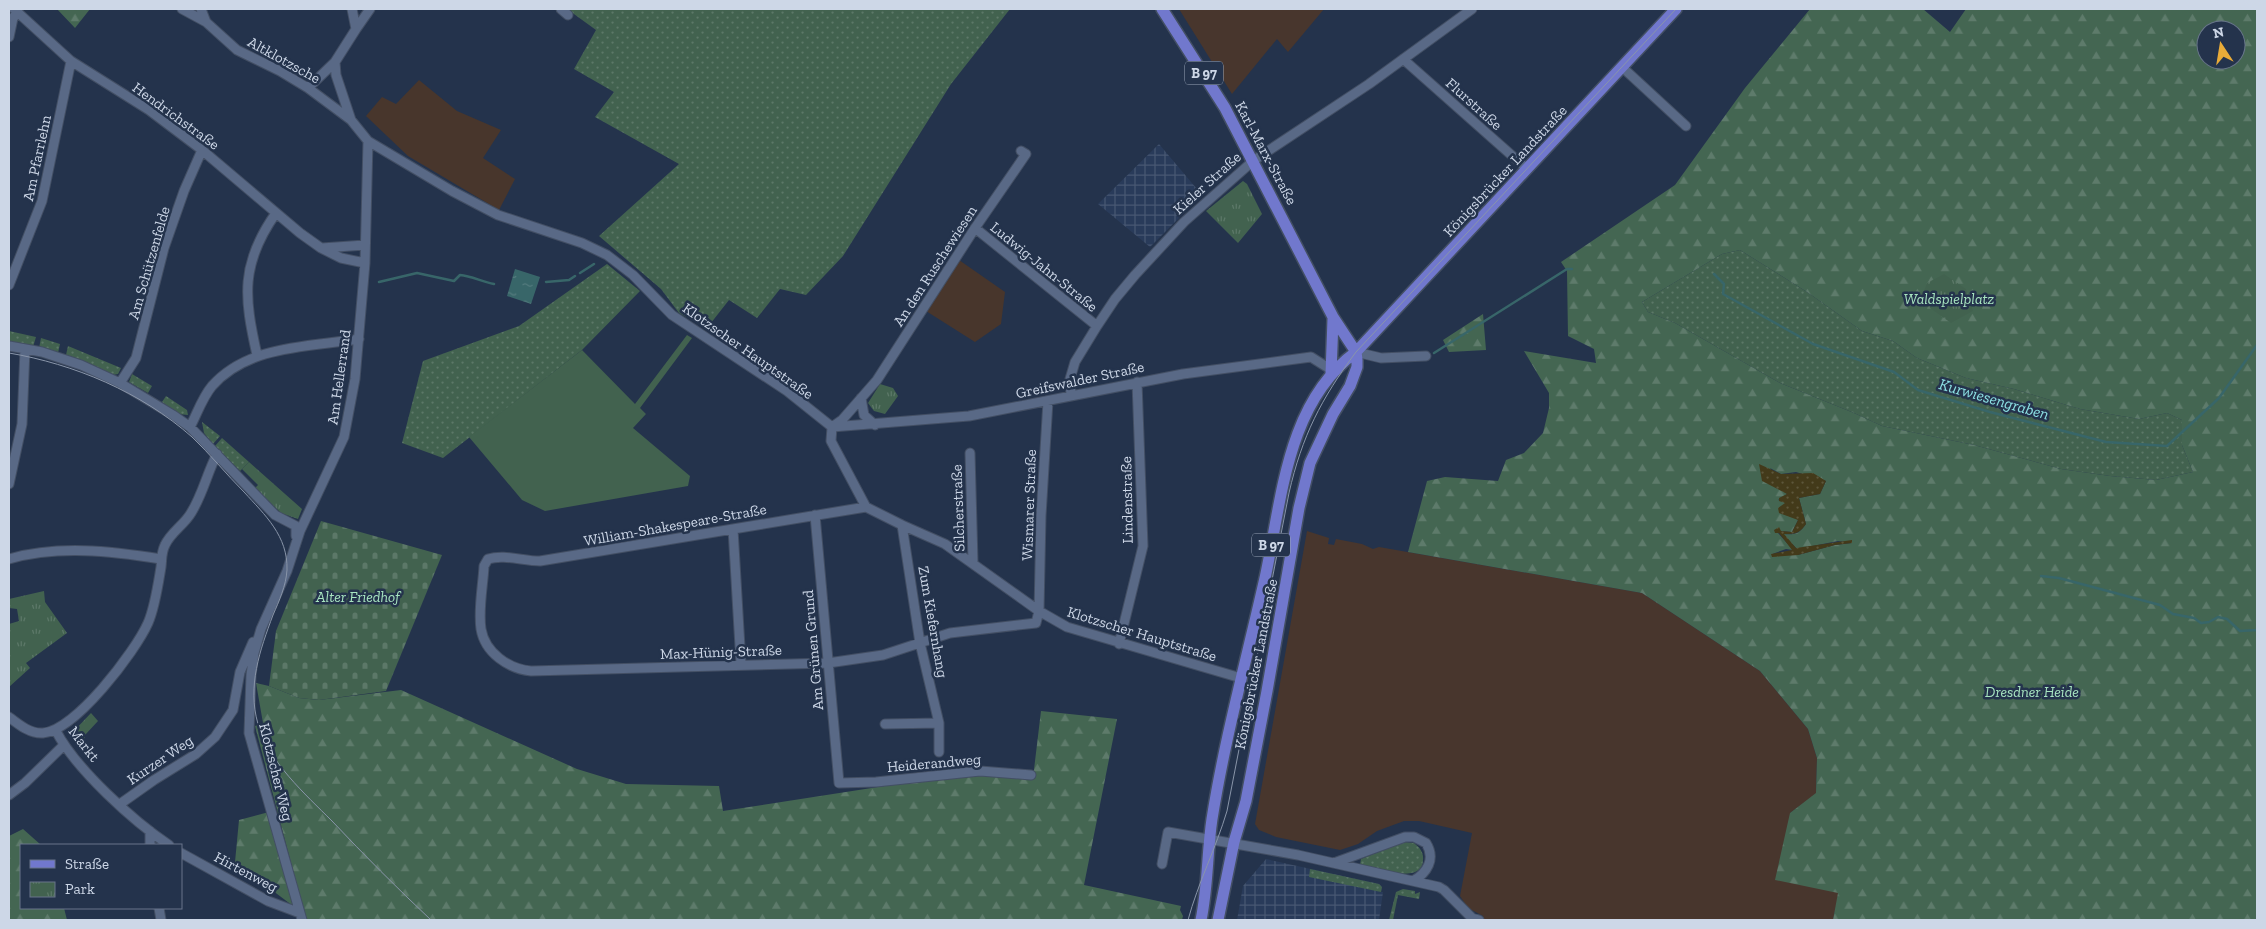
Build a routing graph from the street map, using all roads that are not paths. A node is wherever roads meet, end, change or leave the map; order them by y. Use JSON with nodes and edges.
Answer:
{"nodes":[{"id":1,"x":182,"y":9,"type":"edge"},
{"id":2,"x":201,"y":9,"type":"edge"},
{"id":3,"x":352,"y":9,"type":"edge"},
{"id":4,"x":370,"y":9,"type":"edge"},
{"id":5,"x":1162,"y":9,"type":"edge"},
{"id":6,"x":1472,"y":9,"type":"edge"},
{"id":7,"x":1676,"y":9,"type":"edge"},
{"id":8,"x":13,"y":15,"type":"edge"},
{"id":9,"x":206,"y":22,"type":"junction"},
{"id":10,"x":356,"y":29,"type":"junction"},
{"id":11,"x":9,"y":37,"type":"edge"},
{"id":12,"x":1403,"y":59,"type":"junction"},
{"id":13,"x":71,"y":61,"type":"junction"},
{"id":14,"x":335,"y":62,"type":"junction"},
{"id":15,"x":1622,"y":67,"type":"junction"},
{"id":16,"x":308,"y":88,"type":"junction"},
{"id":17,"x":351,"y":120,"type":"junction"},
{"id":18,"x":1686,"y":126,"type":"dead end"},
{"id":19,"x":368,"y":140,"type":"junction"},
{"id":20,"x":202,"y":150,"type":"junction"},
{"id":21,"x":1021,"y":151,"type":"dead end"},
{"id":22,"x":1252,"y":161,"type":"junction"},
{"id":23,"x":1527,"y":169,"type":"junction"},
{"id":24,"x":276,"y":213,"type":"junction"},
{"id":25,"x":975,"y":228,"type":"junction"},
{"id":26,"x":365,"y":245,"type":"junction"},
{"id":27,"x":321,"y":248,"type":"junction"},
{"id":28,"x":365,"y":263,"type":"junction"},
{"id":29,"x":9,"y":285,"type":"edge"},
{"id":30,"x":1333,"y":317,"type":"junction"},
{"id":31,"x":1097,"y":326,"type":"junction"},
{"id":32,"x":359,"y":339,"type":"junction"},
{"id":33,"x":9,"y":346,"type":"edge"},
{"id":34,"x":25,"y":349,"type":"junction"},
{"id":35,"x":1356,"y":352,"type":"junction"},
{"id":36,"x":257,"y":355,"type":"junction"},
{"id":37,"x":1426,"y":356,"type":"dead end"},
{"id":38,"x":1331,"y":372,"type":"junction"},
{"id":39,"x":1136,"y":382,"type":"junction"},
{"id":40,"x":120,"y":383,"type":"junction"},
{"id":41,"x":1071,"y":396,"type":"junction"},
{"id":42,"x":862,"y":398,"type":"junction"},
{"id":43,"x":1048,"y":401,"type":"junction"},
{"id":44,"x":875,"y":424,"type":"junction"},
{"id":45,"x":190,"y":427,"type":"junction"},
{"id":46,"x":832,"y":427,"type":"junction"},
{"id":47,"x":970,"y":453,"type":"dead end"},
{"id":48,"x":217,"y":454,"type":"junction"},
{"id":49,"x":9,"y":484,"type":"edge"},
{"id":50,"x":866,"y":507,"type":"junction"},
{"id":51,"x":815,"y":515,"type":"junction"},
{"id":52,"x":902,"y":525,"type":"junction"},
{"id":53,"x":733,"y":529,"type":"junction"},
{"id":54,"x":296,"y":542,"type":"junction"},
{"id":55,"x":9,"y":559,"type":"edge"},
{"id":56,"x":161,"y":559,"type":"junction"},
{"id":57,"x":488,"y":559,"type":"joint"},
{"id":58,"x":973,"y":562,"type":"junction"},
{"id":59,"x":1039,"y":611,"type":"junction"},
{"id":60,"x":261,"y":630,"type":"junction"},
{"id":61,"x":920,"y":643,"type":"junction"},
{"id":62,"x":1119,"y":644,"type":"junction"},
{"id":63,"x":828,"y":663,"type":"junction"},
{"id":64,"x":741,"y":664,"type":"junction"},
{"id":65,"x":1241,"y":678,"type":"junction"},
{"id":66,"x":9,"y":717,"type":"edge"},
{"id":67,"x":885,"y":724,"type":"dead end"},
{"id":68,"x":939,"y":724,"type":"junction"},
{"id":69,"x":56,"y":730,"type":"junction"},
{"id":70,"x":64,"y":745,"type":"junction"},
{"id":71,"x":939,"y":752,"type":"dead end"},
{"id":72,"x":1031,"y":775,"type":"dead end"},
{"id":73,"x":839,"y":783,"type":"joint"},
{"id":74,"x":9,"y":795,"type":"edge"},
{"id":75,"x":120,"y":804,"type":"junction"},
{"id":76,"x":150,"y":831,"type":"junction"},
{"id":77,"x":1210,"y":839,"type":"junction"},
{"id":78,"x":1234,"y":842,"type":"junction"},
{"id":79,"x":150,"y":844,"type":"edge"},
{"id":80,"x":168,"y":844,"type":"edge"},
{"id":81,"x":182,"y":854,"type":"edge"},
{"id":82,"x":1333,"y":863,"type":"junction"},
{"id":83,"x":1162,"y":864,"type":"dead end"},
{"id":84,"x":1412,"y":881,"type":"junction"},
{"id":85,"x":301,"y":917,"type":"edge"},
{"id":86,"x":1201,"y":920,"type":"edge"},
{"id":87,"x":1218,"y":920,"type":"edge"},
{"id":88,"x":1480,"y":920,"type":"edge"}],
"edges":[{"from":1,"to":9,"type":"street","name":"Altklotzsche"},
{"from":2,"to":9,"type":"street"},
{"from":3,"to":10,"type":"street"},
{"from":4,"to":10,"type":"street"},
{"from":5,"to":22,"type":"main road","name":"Karl-Marx-Straße","number":"B 97"},
{"from":6,"to":12,"type":"street","name":"Kieler Straße"},
{"from":7,"to":15,"type":"main road","name":"Königsbrücker Landstraße"},
{"from":8,"to":11,"type":"street"},
{"from":8,"to":13,"type":"street","name":"Hendrichstraße"},
{"from":9,"to":16,"type":"street","name":"Altklotzsche"},
{"from":10,"to":14,"type":"street"},
{"from":12,"to":22,"type":"street","name":"Kieler Straße"},
{"from":12,"to":23,"type":"street","name":"Flurstraße"},
{"from":13,"to":20,"type":"street","name":"Hendrichstraße"},
{"from":13,"to":29,"type":"street","name":"Am Pfarrlehn"},
{"from":14,"to":16,"type":"street"},
{"from":14,"to":17,"type":"street"},
{"from":15,"to":18,"type":"street"},
{"from":15,"to":23,"type":"main road","name":"Königsbrücker Landstraße"},
{"from":16,"to":17,"type":"street","name":"Altklotzsche"},
{"from":17,"to":19,"type":"street","name":"Altklotzsche"},
{"from":19,"to":26,"type":"street","name":"Am Hellerrand"},
{"from":19,"to":46,"type":"street","name":"Klotzscher Hauptstraße"},
{"from":20,"to":24,"type":"street","name":"Hendrichstraße"},
{"from":20,"to":40,"type":"street","name":"Am Schützenfelde"},
{"from":21,"to":25,"type":"street","name":"An den Ruschewiesen"},
{"from":22,"to":30,"type":"main road","name":"Karl-Marx-Straße","number":"B 97"},
{"from":22,"to":31,"type":"street","name":"Kieler Straße"},
{"from":23,"to":35,"type":"main road","name":"Königsbrücker Landstraße"},
{"from":24,"to":27,"type":"street","name":"Hendrichstraße"},
{"from":24,"to":36,"type":"street"},
{"from":25,"to":31,"type":"street","name":"Ludwig-Jahn-Straße"},
{"from":25,"to":42,"type":"street","name":"An den Ruschewiesen"},
{"from":26,"to":27,"type":"street"},
{"from":26,"to":28,"type":"street","name":"Am Hellerrand"},
{"from":27,"to":28,"type":"street","name":"Hendrichstraße"},
{"from":28,"to":32,"type":"street","name":"Am Hellerrand"},
{"from":30,"to":35,"type":"main road","name":"Karl-Marx-Straße","number":"B 97"},
{"from":30,"to":38,"type":"main road","name":"Karl-Marx-Straße"},
{"from":31,"to":41,"type":"street","name":"Kieler Straße"},
{"from":32,"to":36,"type":"street"},
{"from":32,"to":54,"type":"street","name":"Am Hellerrand"},
{"from":33,"to":34,"type":"street"},
{"from":34,"to":40,"type":"street"},
{"from":34,"to":49,"type":"street"},
{"from":35,"to":37,"type":"street"},
{"from":35,"to":38,"type":"main road","number":"B 97"},
{"from":35,"to":78,"type":"main road","name":"Königsbrücker Landstraße","number":"B 97"},
{"from":36,"to":45,"type":"street"},
{"from":38,"to":39,"type":"street","name":"Greifswalder Straße"},
{"from":38,"to":65,"type":"main road","name":"Königsbrücker Landstraße","number":"B 97"},
{"from":39,"to":41,"type":"street","name":"Greifswalder Straße"},
{"from":39,"to":62,"type":"street","name":"Lindenstraße"},
{"from":40,"to":45,"type":"street"},
{"from":41,"to":43,"type":"street","name":"Greifswalder Straße"},
{"from":42,"to":44,"type":"street"},
{"from":42,"to":46,"type":"street","name":"An den Ruschewiesen"},
{"from":43,"to":44,"type":"street","name":"Greifswalder Straße"},
{"from":43,"to":59,"type":"street","name":"Wismarer Straße"},
{"from":44,"to":46,"type":"street","name":"Greifswalder Straße"},
{"from":45,"to":48,"type":"street"},
{"from":46,"to":50,"type":"street"},
{"from":47,"to":58,"type":"street","name":"Silcherstraße"},
{"from":48,"to":54,"type":"street"},
{"from":48,"to":56,"type":"street","name":"Markt"},
{"from":50,"to":51,"type":"street","name":"William-Shakespeare-Straße"},
{"from":50,"to":52,"type":"street","name":"Klotzscher Hauptstraße"},
{"from":51,"to":53,"type":"street","name":"William-Shakespeare-Straße"},
{"from":51,"to":63,"type":"street","name":"Am Grünen Grund"},
{"from":52,"to":58,"type":"street","name":"Klotzscher Hauptstraße"},
{"from":52,"to":61,"type":"street","name":"Zum Kiefernhang"},
{"from":53,"to":57,"type":"street","name":"William-Shakespeare-Straße"},
{"from":53,"to":64,"type":"street"},
{"from":54,"to":60,"type":"street","name":"Am Hellerrand"},
{"from":55,"to":56,"type":"street"},
{"from":56,"to":69,"type":"street","name":"Markt"},
{"from":57,"to":64,"type":"street","name":"Max-Hünig-Straße"},
{"from":58,"to":59,"type":"street","name":"Klotzscher Hauptstraße"},
{"from":59,"to":61,"type":"street","name":"Max-Hünig-Straße"},
{"from":59,"to":62,"type":"street","name":"Klotzscher Hauptstraße"},
{"from":60,"to":75,"type":"street","name":"Kurzer Weg"},
{"from":60,"to":85,"type":"street","name":"Klotzscher Weg"},
{"from":61,"to":63,"type":"street","name":"Max-Hünig-Straße"},
{"from":61,"to":68,"type":"street","name":"Zum Kiefernhang"},
{"from":62,"to":65,"type":"street","name":"Klotzscher Hauptstraße"},
{"from":63,"to":64,"type":"street","name":"Max-Hünig-Straße"},
{"from":63,"to":73,"type":"street","name":"Am Grünen Grund"},
{"from":65,"to":77,"type":"main road","name":"Königsbrücker Landstraße","number":"B 97"},
{"from":66,"to":69,"type":"street"},
{"from":67,"to":68,"type":"street"},
{"from":68,"to":71,"type":"street","name":"Zum Kiefernhang"},
{"from":69,"to":70,"type":"street","name":"Markt"},
{"from":70,"to":74,"type":"street"},
{"from":70,"to":75,"type":"street","name":"Markt"},
{"from":72,"to":73,"type":"street","name":"Heiderandweg"},
{"from":75,"to":76,"type":"street","name":"Markt"},
{"from":76,"to":79,"type":"street"},
{"from":76,"to":80,"type":"street"},
{"from":77,"to":78,"type":"street"},
{"from":77,"to":83,"type":"street"},
{"from":77,"to":86,"type":"main road","number":"B 97"},
{"from":78,"to":82,"type":"street"},
{"from":78,"to":87,"type":"main road","number":"B 97"},
{"from":81,"to":85,"type":"street","name":"Hirtenweg"},
{"from":82,"to":84,"type":"street"},
{"from":82,"to":84,"type":"street"},
{"from":84,"to":88,"type":"street"}]}
